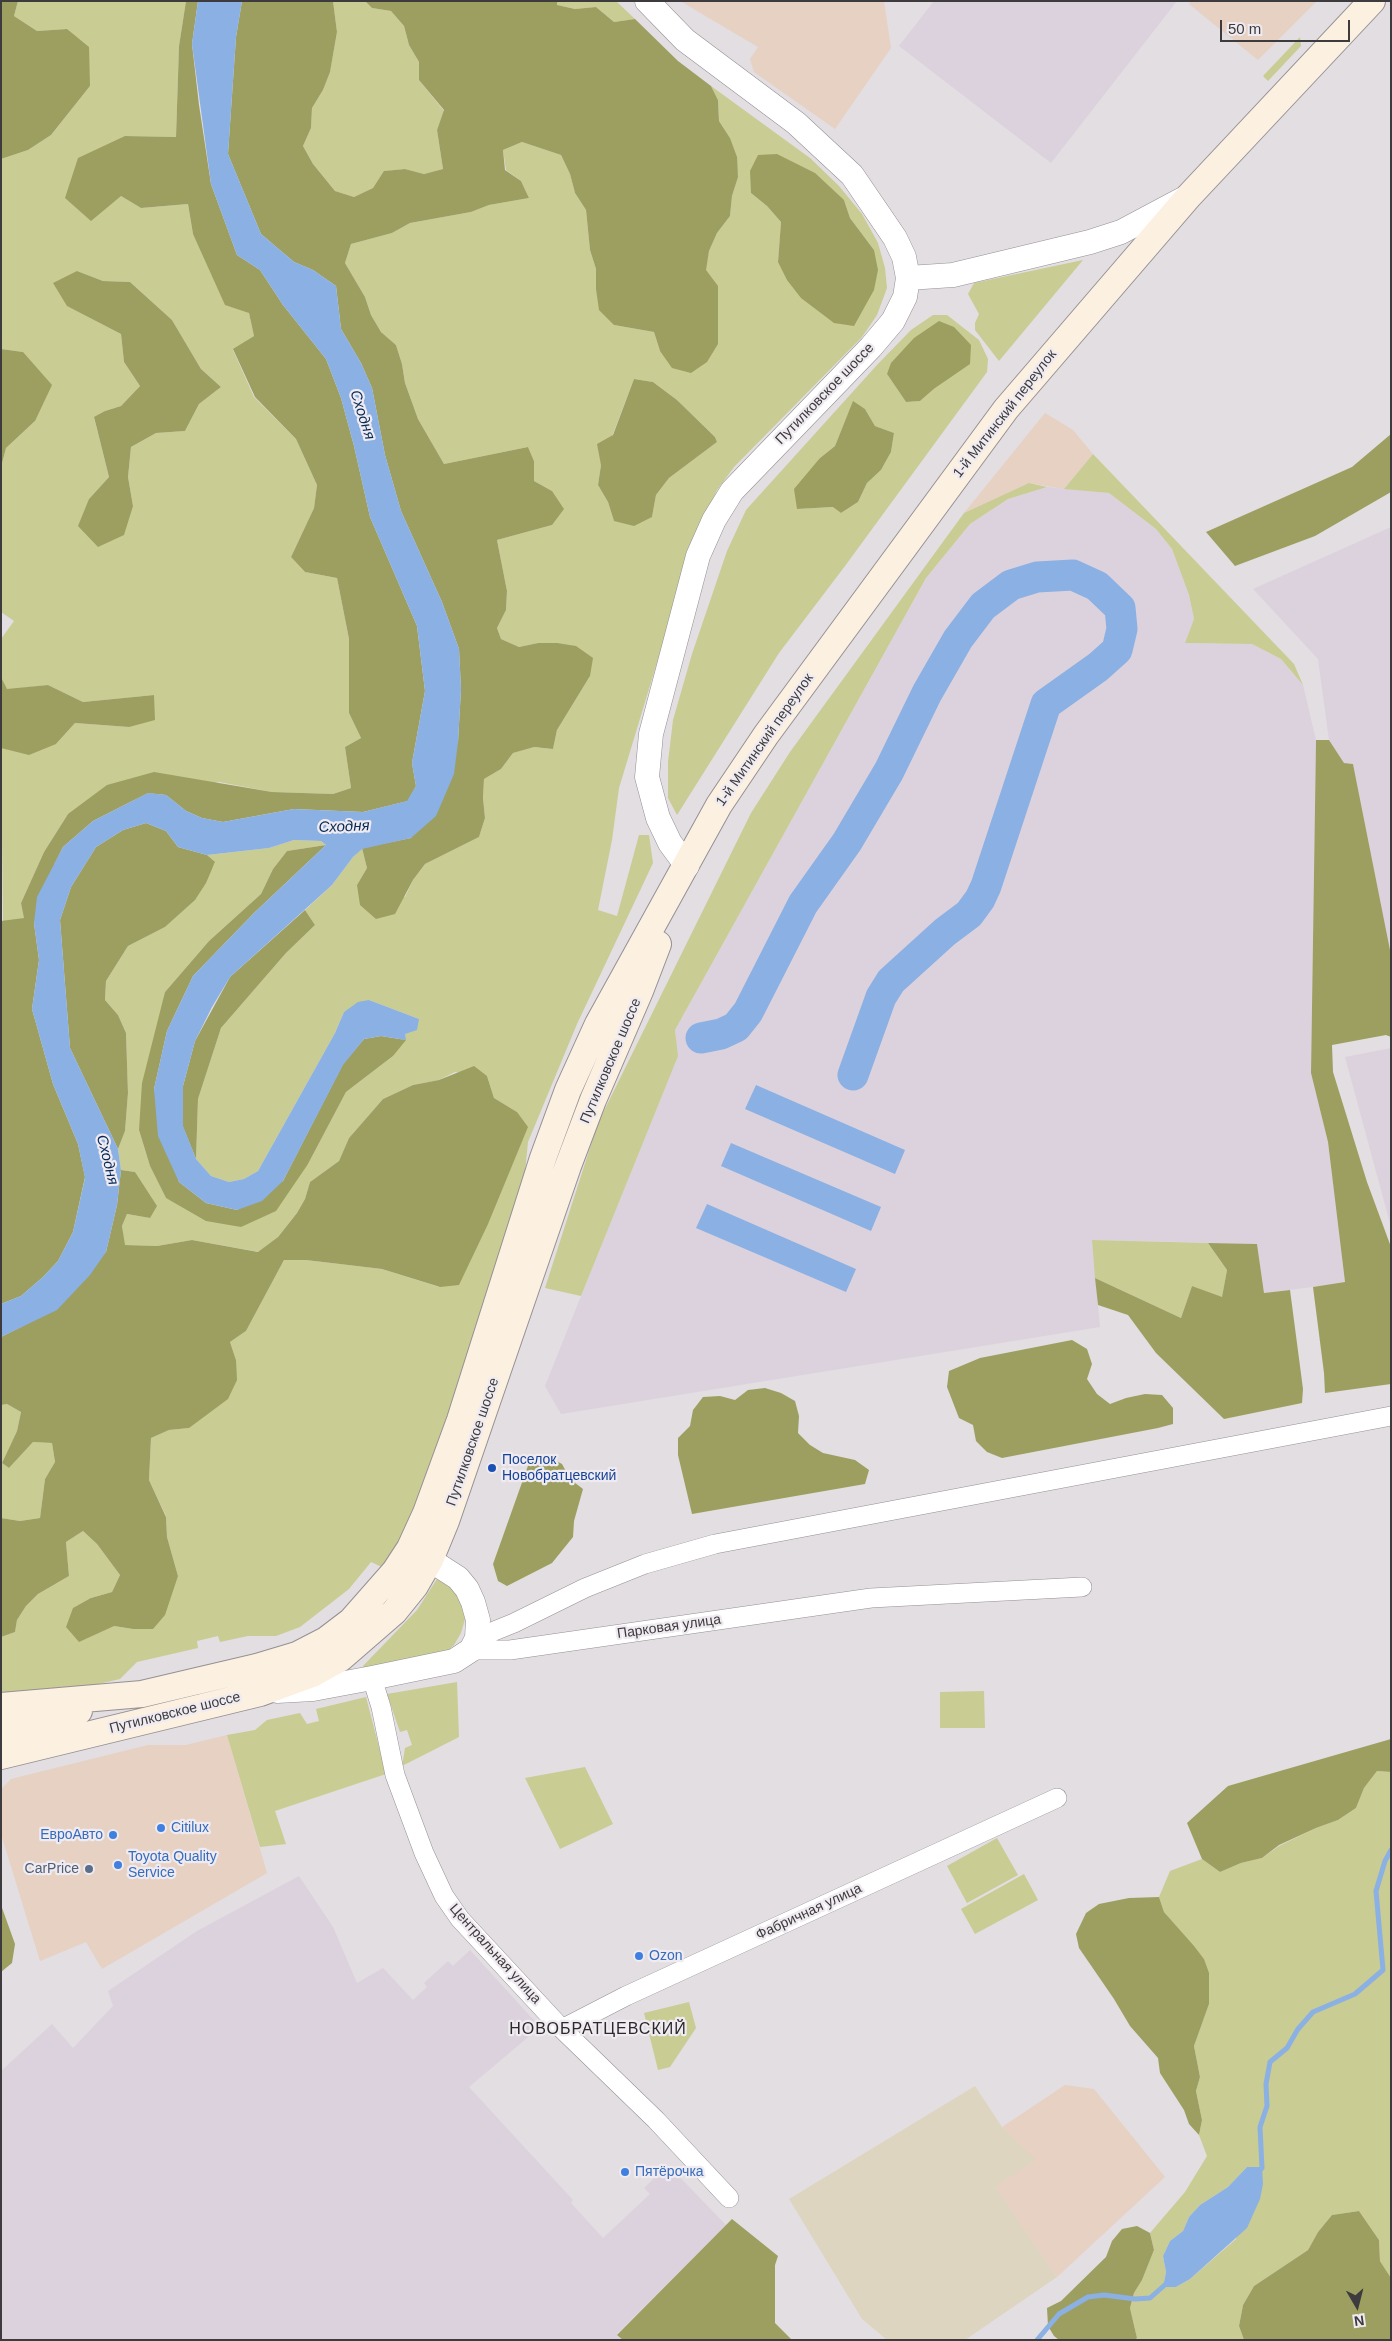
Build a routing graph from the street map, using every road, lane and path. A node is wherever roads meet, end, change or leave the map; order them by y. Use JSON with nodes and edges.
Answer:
{"nodes":[{"id":1,"x":647,"y":1,"type":"edge"},
{"id":2,"x":1372,"y":1,"type":"edge"},
{"id":3,"x":1189,"y":196,"type":"junction"},
{"id":4,"x":908,"y":278,"type":"junction"},
{"id":5,"x":687,"y":866,"type":"junction"},
{"id":6,"x":1391,"y":1416,"type":"edge"},
{"id":7,"x":430,"y":1560,"type":"junction"},
{"id":8,"x":395,"y":1572,"type":"junction"},
{"id":9,"x":1082,"y":1587,"type":"dead end"},
{"id":10,"x":474,"y":1644,"type":"junction"},
{"id":11,"x":372,"y":1678,"type":"junction"},
{"id":12,"x":260,"y":1692,"type":"junction"},
{"id":13,"x":142,"y":1694,"type":"junction"},
{"id":14,"x":1,"y":1706,"type":"edge"},
{"id":15,"x":1,"y":1732,"type":"edge"},
{"id":16,"x":1,"y":1756,"type":"edge"},
{"id":17,"x":1057,"y":1798,"type":"dead end"},
{"id":18,"x":562,"y":2029,"type":"junction"},
{"id":19,"x":730,"y":2198,"type":"dead end"}],
"edges":[{"from":1,"to":4,"type":"street","name":"Путилковское шоссе"},
{"from":2,"to":3,"type":"main road","name":"1-й Митинский переулок"},
{"from":3,"to":4,"type":"street"},
{"from":3,"to":5,"type":"main road","name":"1-й Митинский переулок"},
{"from":4,"to":5,"type":"street","name":"Путилковское шоссе"},
{"from":5,"to":7,"type":"main road","name":"Путилковское шоссе"},
{"from":5,"to":8,"type":"main road","name":"Путилковское шоссе"},
{"from":6,"to":10,"type":"street"},
{"from":7,"to":8,"type":"street"},
{"from":7,"to":10,"type":"street"},
{"from":7,"to":12,"type":"main road","name":"Путилковское шоссе"},
{"from":8,"to":13,"type":"main road","name":"Путилковское шоссе"},
{"from":9,"to":10,"type":"street","name":"Парковая улица"},
{"from":10,"to":11,"type":"street","name":"Парковая улица"},
{"from":11,"to":12,"type":"street","name":"Парковая улица"},
{"from":11,"to":18,"type":"street","name":"Центральная улица"},
{"from":12,"to":16,"type":"main road","name":"Путилковское шоссе"},
{"from":13,"to":14,"type":"main road","name":"Путилковское шоссе"},
{"from":13,"to":15,"type":"main road"},
{"from":17,"to":18,"type":"street","name":"Фабричная улица"},
{"from":18,"to":19,"type":"street","name":"Центральная улица"}]}
